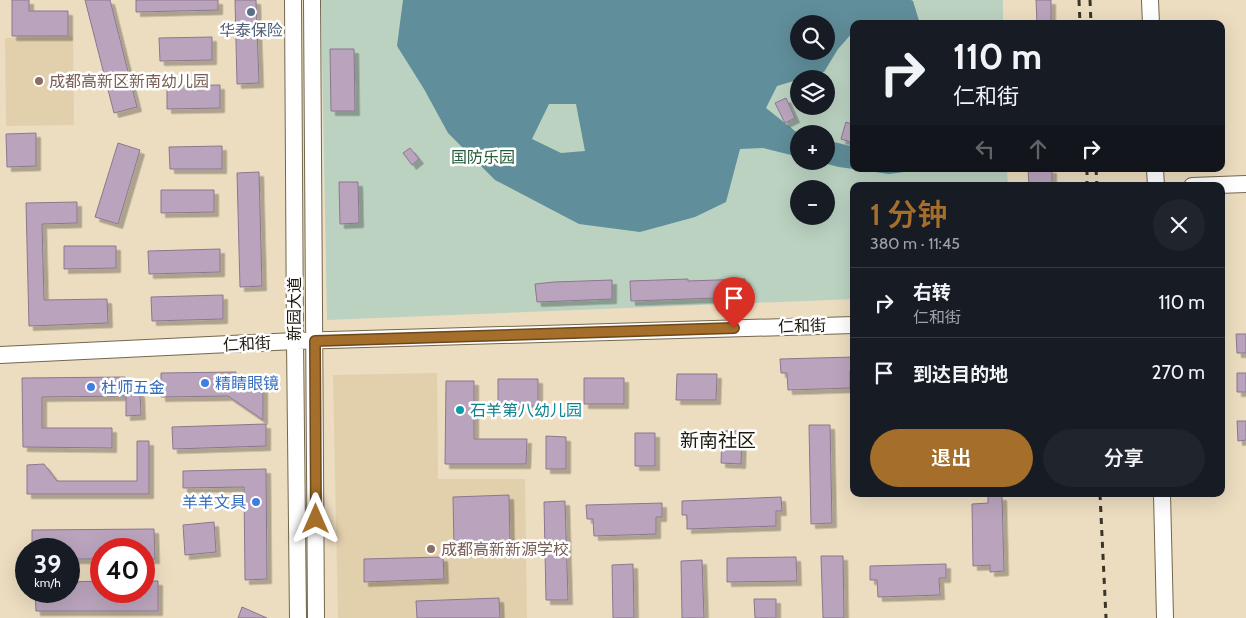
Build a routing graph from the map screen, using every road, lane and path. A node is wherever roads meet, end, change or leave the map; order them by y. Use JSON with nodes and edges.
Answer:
{"nodes":[{"id":1,"x":293,"y":0,"type":"edge"},
{"id":2,"x":312,"y":0,"type":"edge"},
{"id":3,"x":1150,"y":0,"type":"edge"},
{"id":4,"x":1151,"y":20,"type":"edge"},
{"id":5,"x":1246,"y":184,"type":"edge"},
{"id":6,"x":1225,"y":185,"type":"edge"},
{"id":7,"x":850,"y":325,"type":"edge"},
{"id":8,"x":315,"y":341,"type":"junction"},
{"id":9,"x":295,"y":342,"type":"junction"},
{"id":10,"x":0,"y":354,"type":"edge"},
{"id":11,"x":1162,"y":497,"type":"edge"},
{"id":12,"x":298,"y":618,"type":"edge"},
{"id":13,"x":316,"y":618,"type":"edge"},
{"id":14,"x":1165,"y":618,"type":"edge"}],
"edges":[{"from":1,"to":9,"type":"street","name":"新园大道"},
{"from":2,"to":8,"type":"street","name":"新园大道"},
{"from":3,"to":4,"type":"street"},
{"from":5,"to":6,"type":"street"},
{"from":7,"to":8,"type":"street","name":"仁和街"},
{"from":8,"to":9,"type":"street","name":"仁和街"},
{"from":8,"to":13,"type":"street","name":"新园大道"},
{"from":9,"to":10,"type":"street","name":"仁和街"},
{"from":9,"to":12,"type":"street","name":"新园大道"},
{"from":11,"to":14,"type":"street"}]}
